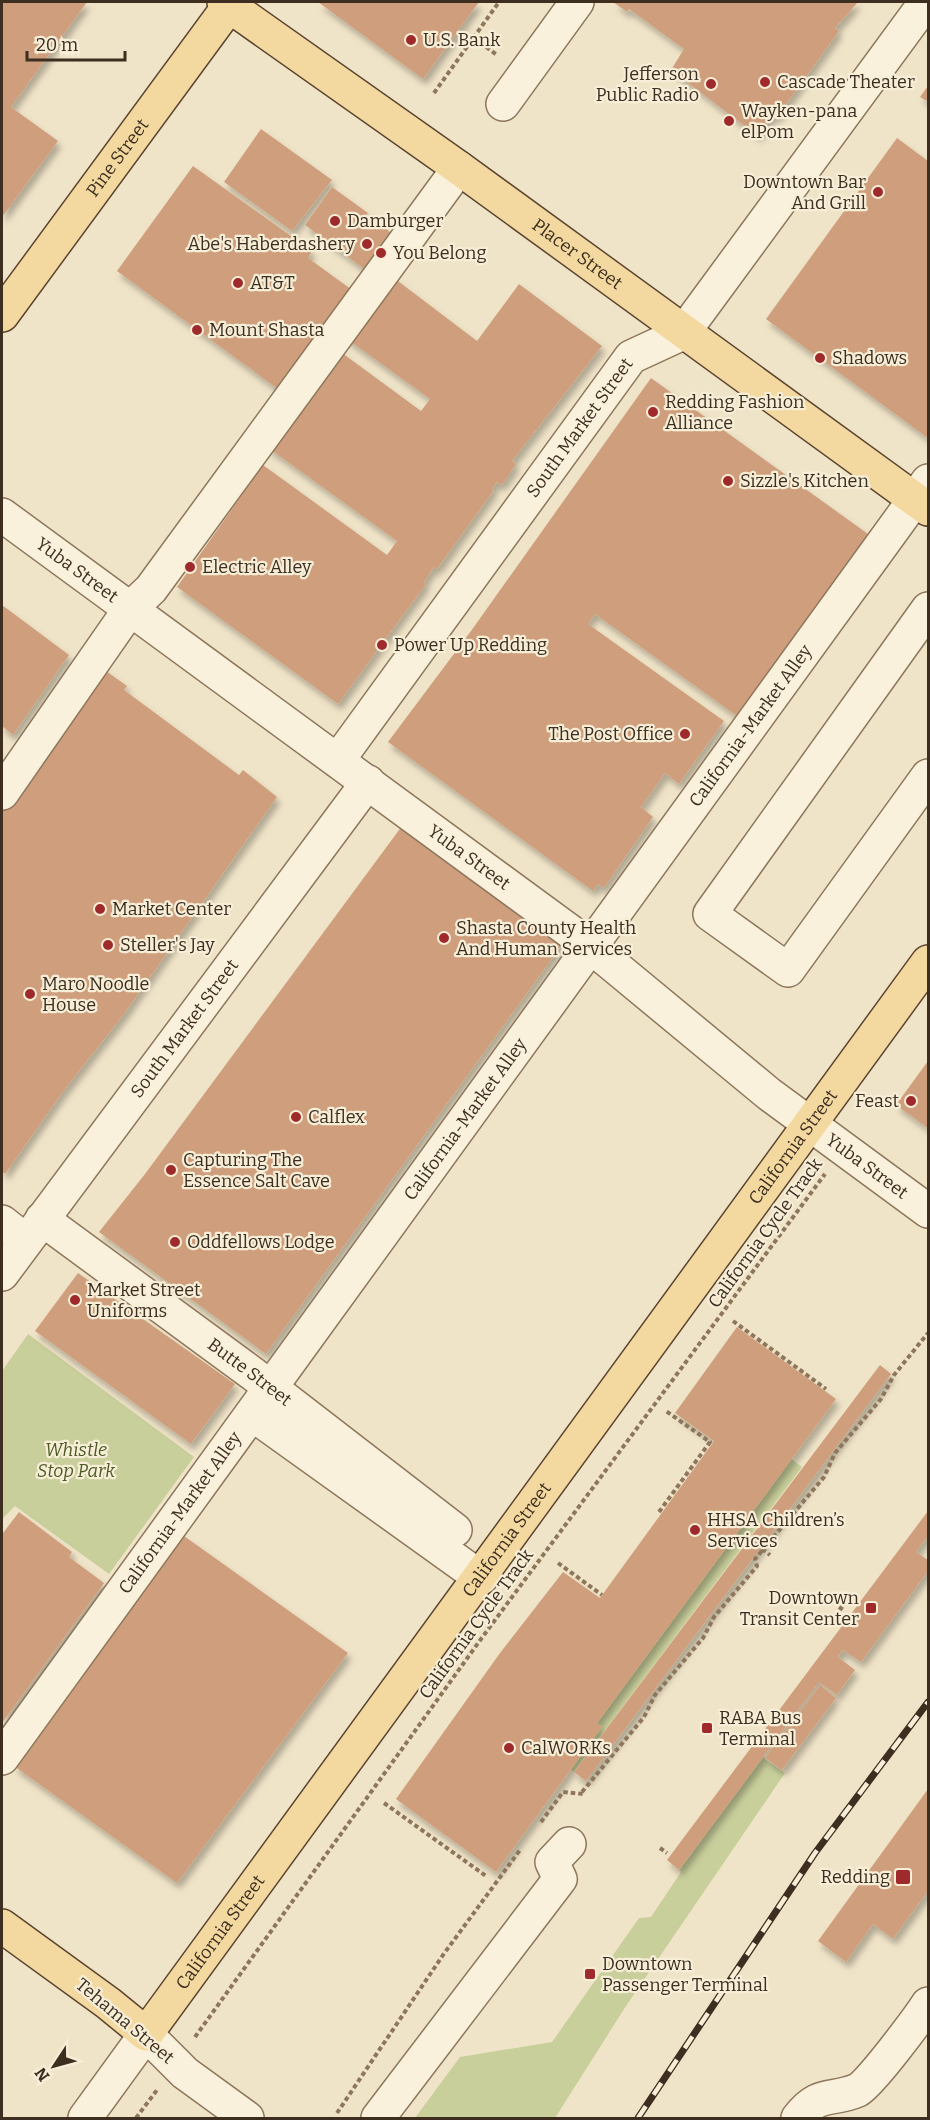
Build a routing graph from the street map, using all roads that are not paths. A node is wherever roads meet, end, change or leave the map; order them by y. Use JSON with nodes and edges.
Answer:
{"nodes":[{"id":1,"x":577,"y":2,"type":"edge"},
{"id":2,"x":926,"y":2,"type":"edge"},
{"id":3,"x":229,"y":3,"type":"edge"},
{"id":4,"x":503,"y":104,"type":"dead end"},
{"id":5,"x":459,"y":168,"type":"junction"},
{"id":6,"x":2,"y":315,"type":"edge"},
{"id":7,"x":683,"y":333,"type":"junction"},
{"id":8,"x":924,"y":496,"type":"edge"},
{"id":9,"x":2,"y":515,"type":"edge"},
{"id":10,"x":130,"y":609,"type":"junction"},
{"id":11,"x":923,"y":627,"type":"edge"},
{"id":12,"x":338,"y":760,"type":"junction"},
{"id":13,"x":928,"y":776,"type":"edge"},
{"id":14,"x":368,"y":782,"type":"junction"},
{"id":15,"x":2,"y":793,"type":"edge"},
{"id":16,"x":590,"y":946,"type":"junction"},
{"id":17,"x":928,"y":962,"type":"edge"},
{"id":18,"x":809,"y":1123,"type":"junction"},
{"id":19,"x":928,"y":1211,"type":"edge"},
{"id":20,"x":23,"y":1227,"type":"edge"},
{"id":21,"x":2,"y":1274,"type":"edge"},
{"id":22,"x":271,"y":1388,"type":"junction"},
{"id":23,"x":252,"y":1414,"type":"junction"},
{"id":24,"x":455,"y":1530,"type":"dead end"},
{"id":25,"x":481,"y":1578,"type":"junction"},
{"id":26,"x":2,"y":1758,"type":"edge"},
{"id":27,"x":569,"y":1844,"type":"dead end"},
{"id":28,"x":2,"y":1926,"type":"edge"},
{"id":29,"x":928,"y":2004,"type":"edge"},
{"id":30,"x":146,"y":2034,"type":"junction"},
{"id":31,"x":84,"y":2118,"type":"edge"},
{"id":32,"x":247,"y":2118,"type":"edge"},
{"id":33,"x":378,"y":2118,"type":"edge"},
{"id":34,"x":798,"y":2118,"type":"edge"}],
"edges":[{"from":1,"to":4,"type":"street"},
{"from":2,"to":7,"type":"street","name":"South Market Street"},
{"from":3,"to":5,"type":"main road","name":"Placer Street"},
{"from":3,"to":6,"type":"main road","name":"Pine Street"},
{"from":5,"to":7,"type":"main road","name":"Placer Street"},
{"from":5,"to":10,"type":"street"},
{"from":7,"to":8,"type":"main road","name":"Placer Street"},
{"from":7,"to":12,"type":"street","name":"South Market Street"},
{"from":8,"to":16,"type":"street","name":"California-Market Alley"},
{"from":9,"to":10,"type":"street","name":"Yuba Street"},
{"from":10,"to":12,"type":"street","name":"Yuba Street"},
{"from":10,"to":15,"type":"street"},
{"from":11,"to":13,"type":"street"},
{"from":12,"to":14,"type":"street","name":"Yuba Street"},
{"from":14,"to":16,"type":"street","name":"Yuba Street"},
{"from":14,"to":20,"type":"street","name":"South Market Street"},
{"from":16,"to":18,"type":"street","name":"Yuba Street"},
{"from":16,"to":22,"type":"street","name":"California-Market Alley"},
{"from":17,"to":18,"type":"main road","name":"California Street"},
{"from":18,"to":19,"type":"street","name":"Yuba Street"},
{"from":18,"to":25,"type":"main road","name":"California Street"},
{"from":20,"to":21,"type":"street","name":"South Market Street"},
{"from":20,"to":22,"type":"street","name":"Butte Street"},
{"from":22,"to":23,"type":"street","name":"California-Market Alley"},
{"from":22,"to":24,"type":"street","name":"Butte Street"},
{"from":23,"to":25,"type":"street"},
{"from":23,"to":26,"type":"street","name":"California-Market Alley"},
{"from":25,"to":30,"type":"main road","name":"California Street"},
{"from":27,"to":33,"type":"street"},
{"from":28,"to":30,"type":"main road","name":"Tehama Street"},
{"from":29,"to":34,"type":"street"},
{"from":30,"to":31,"type":"street","name":"California Street"},
{"from":30,"to":32,"type":"street","name":"Tehama Street"}]}
